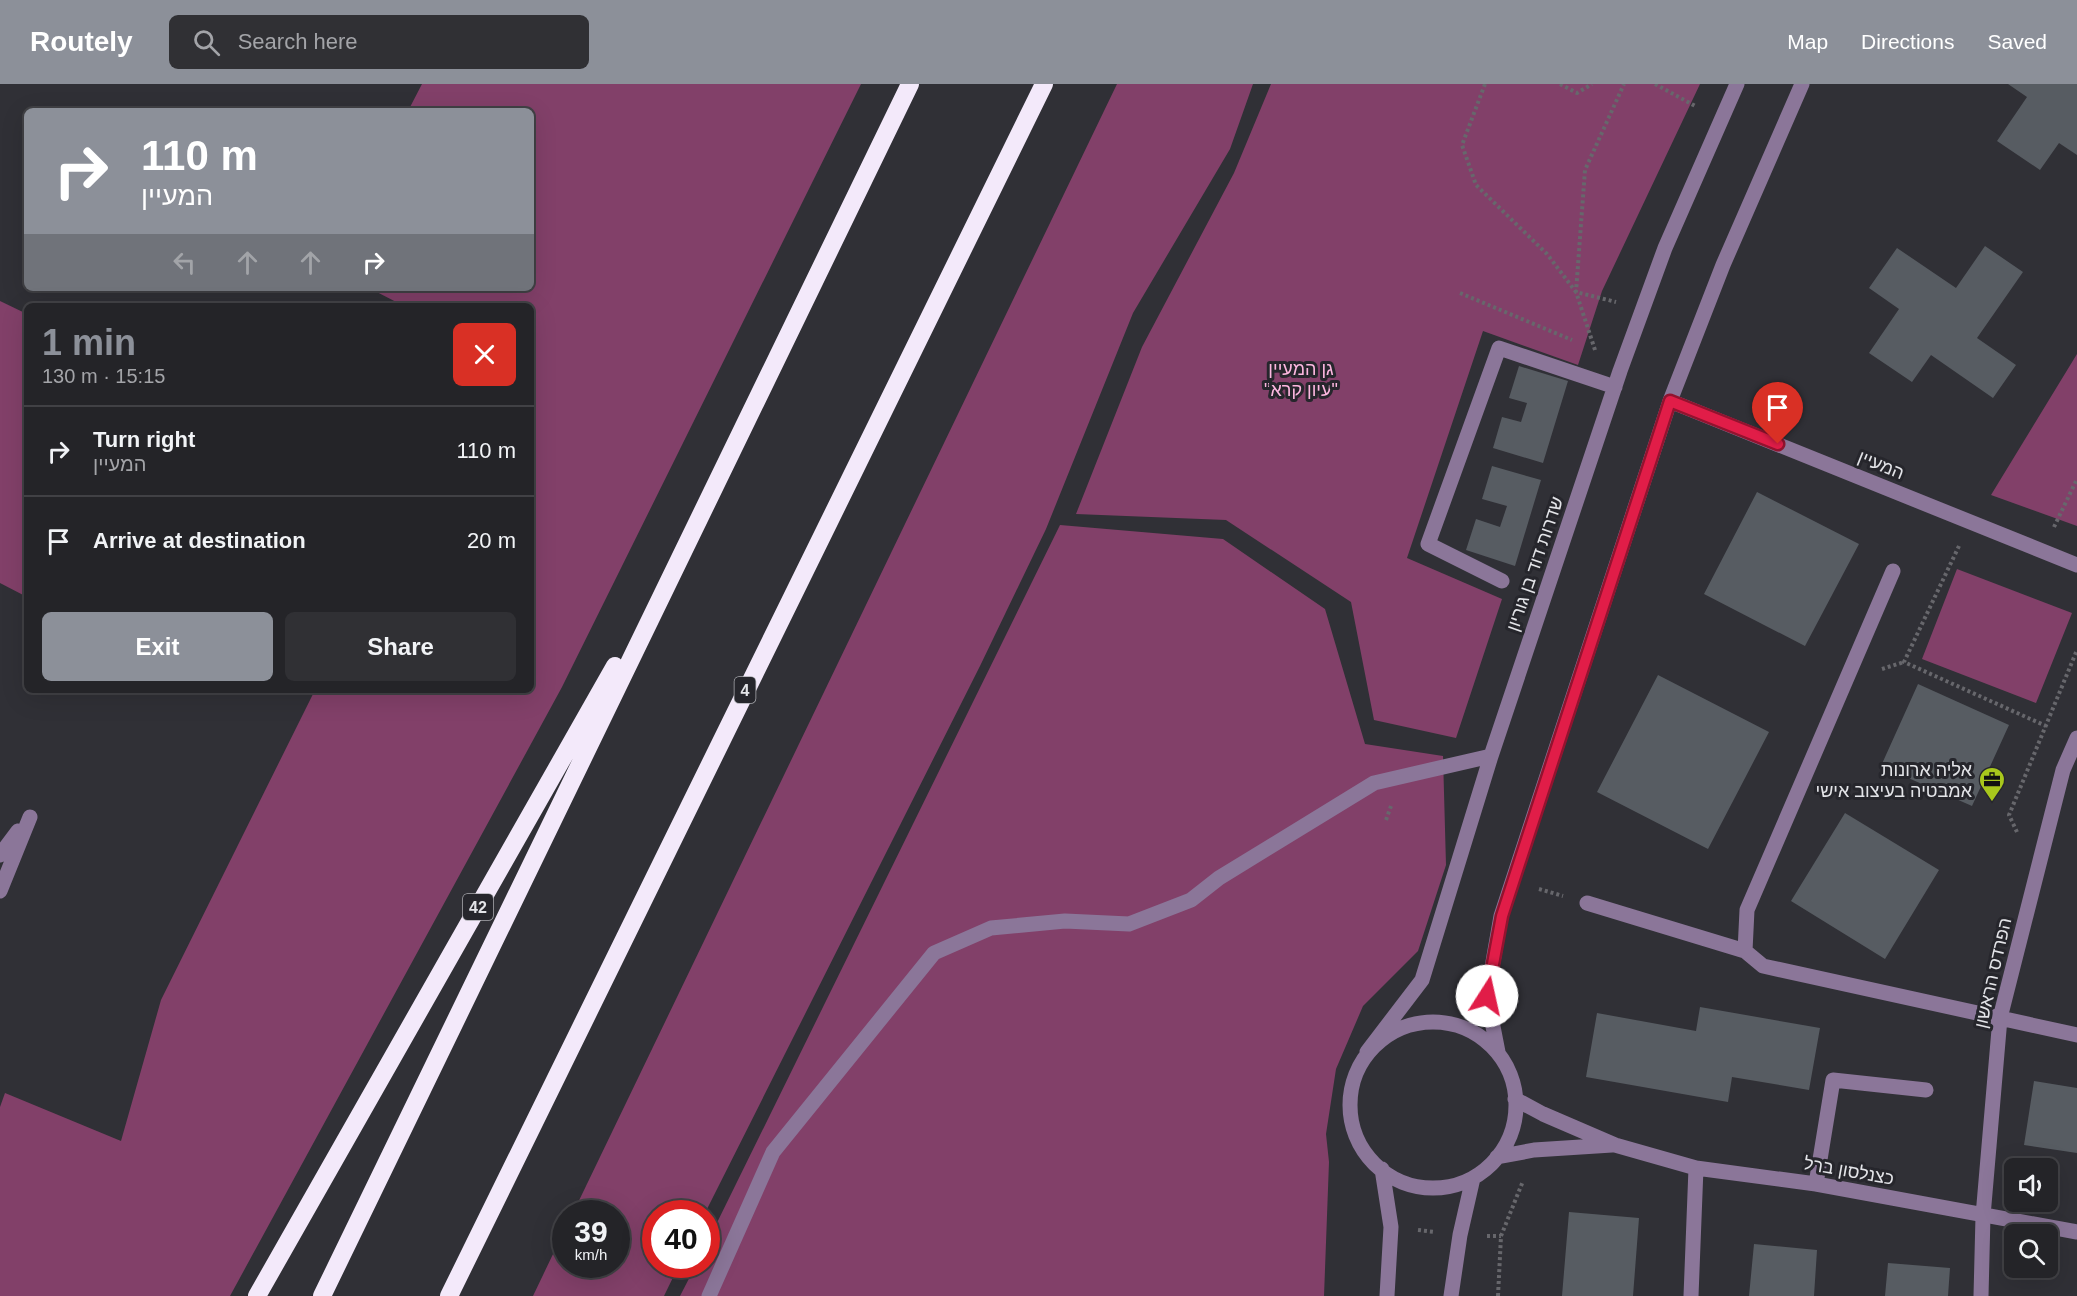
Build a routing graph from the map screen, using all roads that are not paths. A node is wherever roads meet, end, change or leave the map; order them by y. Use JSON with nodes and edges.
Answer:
{"nodes":[{"id":1,"x":910,"y":84,"type":"edge"},
{"id":2,"x":1044,"y":84,"type":"edge"},
{"id":3,"x":1737,"y":84,"type":"edge"},
{"id":4,"x":1802,"y":84,"type":"edge"},
{"id":5,"x":1615,"y":387,"type":"junction"},
{"id":6,"x":1670,"y":401,"type":"junction"},
{"id":7,"x":698,"y":518,"type":"junction"},
{"id":8,"x":2077,"y":565,"type":"edge"},
{"id":9,"x":1893,"y":571,"type":"dead end"},
{"id":10,"x":1502,"y":581,"type":"dead end"},
{"id":11,"x":2077,"y":738,"type":"edge"},
{"id":12,"x":1491,"y":756,"type":"junction"},
{"id":13,"x":0,"y":855,"type":"edge"},
{"id":14,"x":0,"y":891,"type":"edge"},
{"id":15,"x":1587,"y":903,"type":"road end"},
{"id":16,"x":1745,"y":951,"type":"junction"},
{"id":17,"x":2000,"y":1018,"type":"junction"},
{"id":18,"x":2077,"y":1035,"type":"edge"},
{"id":19,"x":1367,"y":1052,"type":"junction"},
{"id":20,"x":1498,"y":1052,"type":"junction"},
{"id":21,"x":1926,"y":1089,"type":"dead end"},
{"id":22,"x":1515,"y":1099,"type":"junction"},
{"id":23,"x":1615,"y":1145,"type":"junction"},
{"id":24,"x":1497,"y":1157,"type":"junction"},
{"id":25,"x":1696,"y":1168,"type":"junction"},
{"id":26,"x":1382,"y":1169,"type":"junction"},
{"id":27,"x":1473,"y":1178,"type":"junction"},
{"id":28,"x":1816,"y":1184,"type":"junction"},
{"id":29,"x":1983,"y":1216,"type":"junction"},
{"id":30,"x":2077,"y":1232,"type":"edge"},
{"id":31,"x":257,"y":1296,"type":"edge"},
{"id":32,"x":322,"y":1296,"type":"edge"},
{"id":33,"x":449,"y":1296,"type":"edge"},
{"id":34,"x":709,"y":1296,"type":"edge"},
{"id":35,"x":1387,"y":1296,"type":"edge"},
{"id":36,"x":1451,"y":1296,"type":"edge"},
{"id":37,"x":1691,"y":1296,"type":"edge"},
{"id":38,"x":1981,"y":1296,"type":"edge"}],
"edges":[{"from":1,"to":7,"type":"highway"},
{"from":2,"to":33,"type":"highway","number":"4"},
{"from":3,"to":5,"type":"street","name":"שדרות דוד בן גוריון"},
{"from":4,"to":6,"type":"street"},
{"from":5,"to":10,"type":"street"},
{"from":5,"to":12,"type":"street","name":"שדרות דוד בן גוריון"},
{"from":6,"to":8,"type":"street","name":"המעיין"},
{"from":6,"to":20,"type":"street"},
{"from":7,"to":31,"type":"highway","number":"42"},
{"from":7,"to":32,"type":"highway"},
{"from":9,"to":16,"type":"street"},
{"from":11,"to":17,"type":"street","name":"הפרדס הראשון"},
{"from":12,"to":19,"type":"street","name":"שדרות דוד בן גוריון"},
{"from":12,"to":34,"type":"street"},
{"from":13,"to":14,"type":"street"},
{"from":15,"to":16,"type":"street"},
{"from":16,"to":17,"type":"street"},
{"from":17,"to":18,"type":"street"},
{"from":17,"to":29,"type":"street","name":"הפרדס הראשון"},
{"from":19,"to":20,"type":"street"},
{"from":19,"to":26,"type":"street"},
{"from":20,"to":22,"type":"street"},
{"from":21,"to":28,"type":"street"},
{"from":22,"to":23,"type":"street","name":"כצנלסון ברל"},
{"from":22,"to":24,"type":"street"},
{"from":23,"to":24,"type":"street","name":"כצנלסון ברל"},
{"from":23,"to":25,"type":"street","name":"כצנלסון ברל"},
{"from":24,"to":27,"type":"street"},
{"from":25,"to":28,"type":"street","name":"כצנלסון ברל"},
{"from":25,"to":37,"type":"street"},
{"from":26,"to":27,"type":"street"},
{"from":26,"to":35,"type":"street"},
{"from":27,"to":36,"type":"street"},
{"from":28,"to":29,"type":"street","name":"כצנלסון ברל"},
{"from":29,"to":30,"type":"street","name":"כצנלסון ברל"},
{"from":29,"to":38,"type":"street","name":"הפרדס הראשון"}]}
